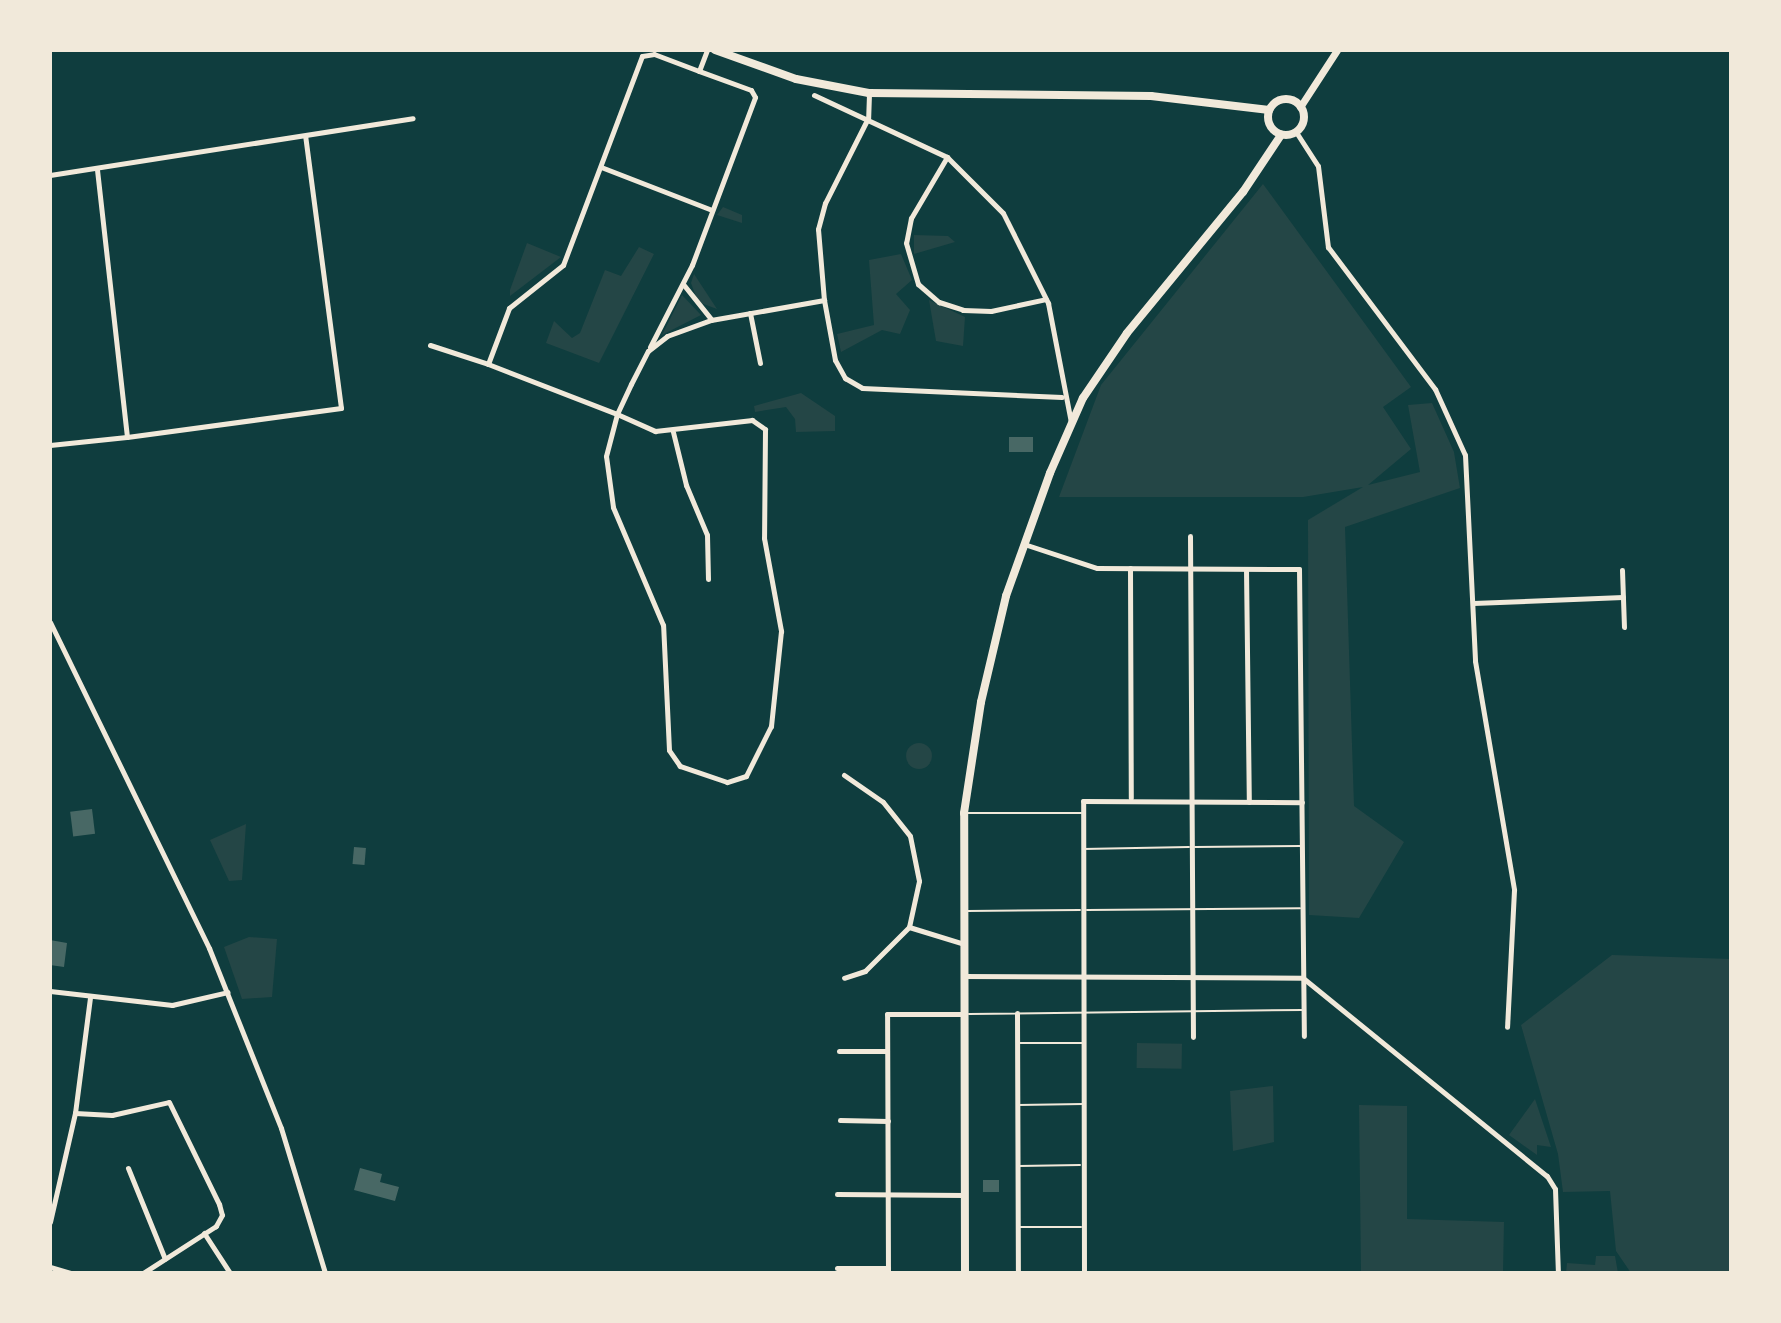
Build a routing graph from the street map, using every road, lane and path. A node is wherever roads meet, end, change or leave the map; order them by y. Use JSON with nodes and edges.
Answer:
{"nodes":[{"id":1,"x":707,"y":50,"type":"edge"},
{"id":2,"x":715,"y":50,"type":"edge"},
{"id":3,"x":1337,"y":50,"type":"edge"},
{"id":4,"x":699,"y":71,"type":"junction"},
{"id":5,"x":869,"y":93,"type":"junction"},
{"id":6,"x":814,"y":95,"type":"dead end"},
{"id":7,"x":1300,"y":107,"type":"junction"},
{"id":8,"x":1269,"y":110,"type":"junction"},
{"id":9,"x":413,"y":118,"type":"dead end"},
{"id":10,"x":868,"y":118,"type":"junction"},
{"id":11,"x":1296,"y":132,"type":"junction"},
{"id":12,"x":1281,"y":135,"type":"junction"},
{"id":13,"x":305,"y":136,"type":"junction"},
{"id":14,"x":947,"y":157,"type":"junction"},
{"id":15,"x":601,"y":167,"type":"junction"},
{"id":16,"x":97,"y":169,"type":"junction"},
{"id":17,"x":50,"y":175,"type":"edge"},
{"id":18,"x":712,"y":210,"type":"junction"},
{"id":19,"x":683,"y":284,"type":"junction"},
{"id":20,"x":1046,"y":299,"type":"junction"},
{"id":21,"x":824,"y":300,"type":"junction"},
{"id":22,"x":750,"y":313,"type":"junction"},
{"id":23,"x":711,"y":320,"type":"junction"},
{"id":24,"x":430,"y":345,"type":"dead end"},
{"id":25,"x":648,"y":351,"type":"junction"},
{"id":26,"x":760,"y":363,"type":"dead end"},
{"id":27,"x":488,"y":364,"type":"junction"},
{"id":28,"x":1062,"y":397,"type":"junction"},
{"id":29,"x":617,"y":414,"type":"junction"},
{"id":30,"x":1071,"y":424,"type":"junction"},
{"id":31,"x":673,"y":432,"type":"junction"},
{"id":32,"x":127,"y":437,"type":"junction"},
{"id":33,"x":50,"y":445,"type":"edge"},
{"id":34,"x":1190,"y":536,"type":"dead end"},
{"id":35,"x":1023,"y":544,"type":"junction"},
{"id":36,"x":1130,"y":568,"type":"junction"},
{"id":37,"x":1190,"y":568,"type":"junction"},
{"id":38,"x":1246,"y":569,"type":"junction"},
{"id":39,"x":1622,"y":570,"type":"dead end"},
{"id":40,"x":708,"y":579,"type":"dead end"},
{"id":41,"x":1623,"y":597,"type":"junction"},
{"id":42,"x":1473,"y":603,"type":"junction"},
{"id":43,"x":50,"y":622,"type":"edge"},
{"id":44,"x":1624,"y":627,"type":"dead end"},
{"id":45,"x":844,"y":775,"type":"dead end"},
{"id":46,"x":1131,"y":798,"type":"junction"},
{"id":47,"x":1191,"y":802,"type":"junction"},
{"id":48,"x":1249,"y":802,"type":"junction"},
{"id":49,"x":1302,"y":802,"type":"junction"},
{"id":50,"x":964,"y":813,"type":"junction"},
{"id":51,"x":1082,"y":813,"type":"junction"},
{"id":52,"x":1302,"y":846,"type":"junction"},
{"id":53,"x":1192,"y":847,"type":"junction"},
{"id":54,"x":1082,"y":849,"type":"junction"},
{"id":55,"x":1303,"y":908,"type":"junction"},
{"id":56,"x":1192,"y":909,"type":"junction"},
{"id":57,"x":1082,"y":910,"type":"junction"},
{"id":58,"x":962,"y":911,"type":"junction"},
{"id":59,"x":909,"y":927,"type":"junction"},
{"id":60,"x":961,"y":943,"type":"junction"},
{"id":61,"x":962,"y":976,"type":"junction"},
{"id":62,"x":1083,"y":977,"type":"junction"},
{"id":63,"x":844,"y":978,"type":"dead end"},
{"id":64,"x":1193,"y":978,"type":"junction"},
{"id":65,"x":1303,"y":978,"type":"junction"},
{"id":66,"x":50,"y":991,"type":"edge"},
{"id":67,"x":228,"y":992,"type":"junction"},
{"id":68,"x":90,"y":997,"type":"junction"},
{"id":69,"x":1304,"y":1010,"type":"junction"},
{"id":70,"x":1193,"y":1011,"type":"junction"},
{"id":71,"x":1083,"y":1012,"type":"junction"},
{"id":72,"x":1017,"y":1013,"type":"junction"},
{"id":73,"x":962,"y":1014,"type":"junction"},
{"id":74,"x":1507,"y":1027,"type":"dead end"},
{"id":75,"x":1304,"y":1036,"type":"dead end"},
{"id":76,"x":1193,"y":1037,"type":"dead end"},
{"id":77,"x":1017,"y":1043,"type":"junction"},
{"id":78,"x":1083,"y":1043,"type":"junction"},
{"id":79,"x":839,"y":1051,"type":"dead end"},
{"id":80,"x":887,"y":1051,"type":"junction"},
{"id":81,"x":1083,"y":1104,"type":"junction"},
{"id":82,"x":1017,"y":1105,"type":"junction"},
{"id":83,"x":75,"y":1113,"type":"junction"},
{"id":84,"x":840,"y":1120,"type":"dead end"},
{"id":85,"x":888,"y":1121,"type":"junction"},
{"id":86,"x":1083,"y":1165,"type":"junction"},
{"id":87,"x":1017,"y":1166,"type":"junction"},
{"id":88,"x":128,"y":1168,"type":"dead end"},
{"id":89,"x":837,"y":1194,"type":"dead end"},
{"id":90,"x":888,"y":1195,"type":"junction"},
{"id":91,"x":964,"y":1195,"type":"junction"},
{"id":92,"x":50,"y":1222,"type":"edge"},
{"id":93,"x":1018,"y":1227,"type":"junction"},
{"id":94,"x":1083,"y":1227,"type":"junction"},
{"id":95,"x":204,"y":1233,"type":"junction"},
{"id":96,"x":165,"y":1259,"type":"junction"},
{"id":97,"x":50,"y":1267,"type":"edge"},
{"id":98,"x":837,"y":1268,"type":"dead end"},
{"id":99,"x":888,"y":1270,"type":"edge"},
{"id":100,"x":147,"y":1272,"type":"edge"},
{"id":101,"x":71,"y":1273,"type":"edge"},
{"id":102,"x":230,"y":1273,"type":"edge"},
{"id":103,"x":325,"y":1273,"type":"edge"},
{"id":104,"x":965,"y":1273,"type":"edge"},
{"id":105,"x":1018,"y":1273,"type":"edge"},
{"id":106,"x":1084,"y":1273,"type":"edge"},
{"id":107,"x":1558,"y":1273,"type":"edge"}],
"edges":[{"from":1,"to":4,"type":"street"},
{"from":2,"to":5,"type":"main road"},
{"from":3,"to":7,"type":"main road"},
{"from":4,"to":15,"type":"street"},
{"from":4,"to":18,"type":"street"},
{"from":5,"to":8,"type":"main road"},
{"from":5,"to":10,"type":"street"},
{"from":6,"to":10,"type":"street"},
{"from":7,"to":8,"type":"main road"},
{"from":7,"to":11,"type":"main road"},
{"from":8,"to":12,"type":"main road"},
{"from":9,"to":13,"type":"street"},
{"from":10,"to":14,"type":"street"},
{"from":10,"to":21,"type":"street"},
{"from":11,"to":12,"type":"main road"},
{"from":11,"to":42,"type":"street"},
{"from":12,"to":30,"type":"main road"},
{"from":13,"to":16,"type":"street"},
{"from":13,"to":32,"type":"street"},
{"from":14,"to":20,"type":"street"},
{"from":14,"to":20,"type":"street"},
{"from":15,"to":18,"type":"street"},
{"from":15,"to":27,"type":"street"},
{"from":16,"to":17,"type":"street"},
{"from":16,"to":32,"type":"street"},
{"from":18,"to":19,"type":"street"},
{"from":19,"to":23,"type":"street"},
{"from":19,"to":25,"type":"street"},
{"from":20,"to":28,"type":"street"},
{"from":21,"to":22,"type":"street"},
{"from":21,"to":28,"type":"street"},
{"from":22,"to":23,"type":"street"},
{"from":22,"to":26,"type":"street"},
{"from":23,"to":25,"type":"street"},
{"from":24,"to":27,"type":"street"},
{"from":25,"to":29,"type":"street"},
{"from":27,"to":29,"type":"street"},
{"from":28,"to":30,"type":"street"},
{"from":29,"to":31,"type":"street"},
{"from":29,"to":31,"type":"street"},
{"from":30,"to":35,"type":"main road"},
{"from":31,"to":40,"type":"street"},
{"from":32,"to":33,"type":"street"},
{"from":34,"to":37,"type":"street"},
{"from":35,"to":36,"type":"street"},
{"from":35,"to":50,"type":"main road"},
{"from":36,"to":37,"type":"street"},
{"from":36,"to":46,"type":"street"},
{"from":37,"to":38,"type":"street"},
{"from":37,"to":47,"type":"street"},
{"from":38,"to":48,"type":"street"},
{"from":38,"to":49,"type":"street"},
{"from":39,"to":41,"type":"street"},
{"from":41,"to":42,"type":"street"},
{"from":41,"to":44,"type":"street"},
{"from":42,"to":74,"type":"street"},
{"from":43,"to":67,"type":"street"},
{"from":45,"to":59,"type":"street"},
{"from":46,"to":47,"type":"street"},
{"from":46,"to":51,"type":"street"},
{"from":47,"to":48,"type":"street"},
{"from":47,"to":53,"type":"street"},
{"from":48,"to":49,"type":"street"},
{"from":49,"to":52,"type":"street"},
{"from":50,"to":51,"type":"lane"},
{"from":50,"to":58,"type":"main road"},
{"from":51,"to":54,"type":"street"},
{"from":52,"to":53,"type":"lane"},
{"from":52,"to":55,"type":"street"},
{"from":53,"to":54,"type":"lane"},
{"from":53,"to":56,"type":"street"},
{"from":54,"to":57,"type":"street"},
{"from":55,"to":56,"type":"lane"},
{"from":55,"to":65,"type":"street"},
{"from":56,"to":57,"type":"lane"},
{"from":56,"to":64,"type":"street"},
{"from":57,"to":58,"type":"lane"},
{"from":57,"to":62,"type":"street"},
{"from":58,"to":60,"type":"main road"},
{"from":59,"to":60,"type":"street"},
{"from":59,"to":63,"type":"street"},
{"from":60,"to":61,"type":"main road"},
{"from":61,"to":62,"type":"street"},
{"from":61,"to":73,"type":"main road"},
{"from":62,"to":64,"type":"street"},
{"from":62,"to":71,"type":"street"},
{"from":64,"to":65,"type":"street"},
{"from":64,"to":70,"type":"street"},
{"from":65,"to":69,"type":"street"},
{"from":65,"to":107,"type":"street"},
{"from":66,"to":68,"type":"street"},
{"from":67,"to":68,"type":"street"},
{"from":67,"to":103,"type":"street"},
{"from":68,"to":83,"type":"street"},
{"from":69,"to":70,"type":"lane"},
{"from":69,"to":75,"type":"street"},
{"from":70,"to":71,"type":"lane"},
{"from":70,"to":76,"type":"street"},
{"from":71,"to":72,"type":"lane"},
{"from":71,"to":78,"type":"street"},
{"from":72,"to":73,"type":"lane"},
{"from":72,"to":77,"type":"street"},
{"from":73,"to":80,"type":"street"},
{"from":73,"to":91,"type":"main road"},
{"from":77,"to":78,"type":"lane"},
{"from":77,"to":82,"type":"street"},
{"from":78,"to":81,"type":"street"},
{"from":79,"to":80,"type":"street"},
{"from":80,"to":85,"type":"street"},
{"from":81,"to":82,"type":"lane"},
{"from":81,"to":86,"type":"street"},
{"from":82,"to":87,"type":"street"},
{"from":83,"to":92,"type":"street"},
{"from":83,"to":95,"type":"street"},
{"from":84,"to":85,"type":"street"},
{"from":85,"to":90,"type":"street"},
{"from":86,"to":87,"type":"lane"},
{"from":86,"to":94,"type":"street"},
{"from":87,"to":93,"type":"street"},
{"from":88,"to":96,"type":"street"},
{"from":89,"to":90,"type":"street"},
{"from":90,"to":91,"type":"street"},
{"from":90,"to":99,"type":"street"},
{"from":91,"to":104,"type":"main road"},
{"from":93,"to":94,"type":"lane"},
{"from":93,"to":105,"type":"street"},
{"from":94,"to":106,"type":"street"},
{"from":95,"to":96,"type":"street"},
{"from":95,"to":102,"type":"street"},
{"from":96,"to":100,"type":"street"},
{"from":97,"to":101,"type":"street"},
{"from":98,"to":99,"type":"street"}]}
